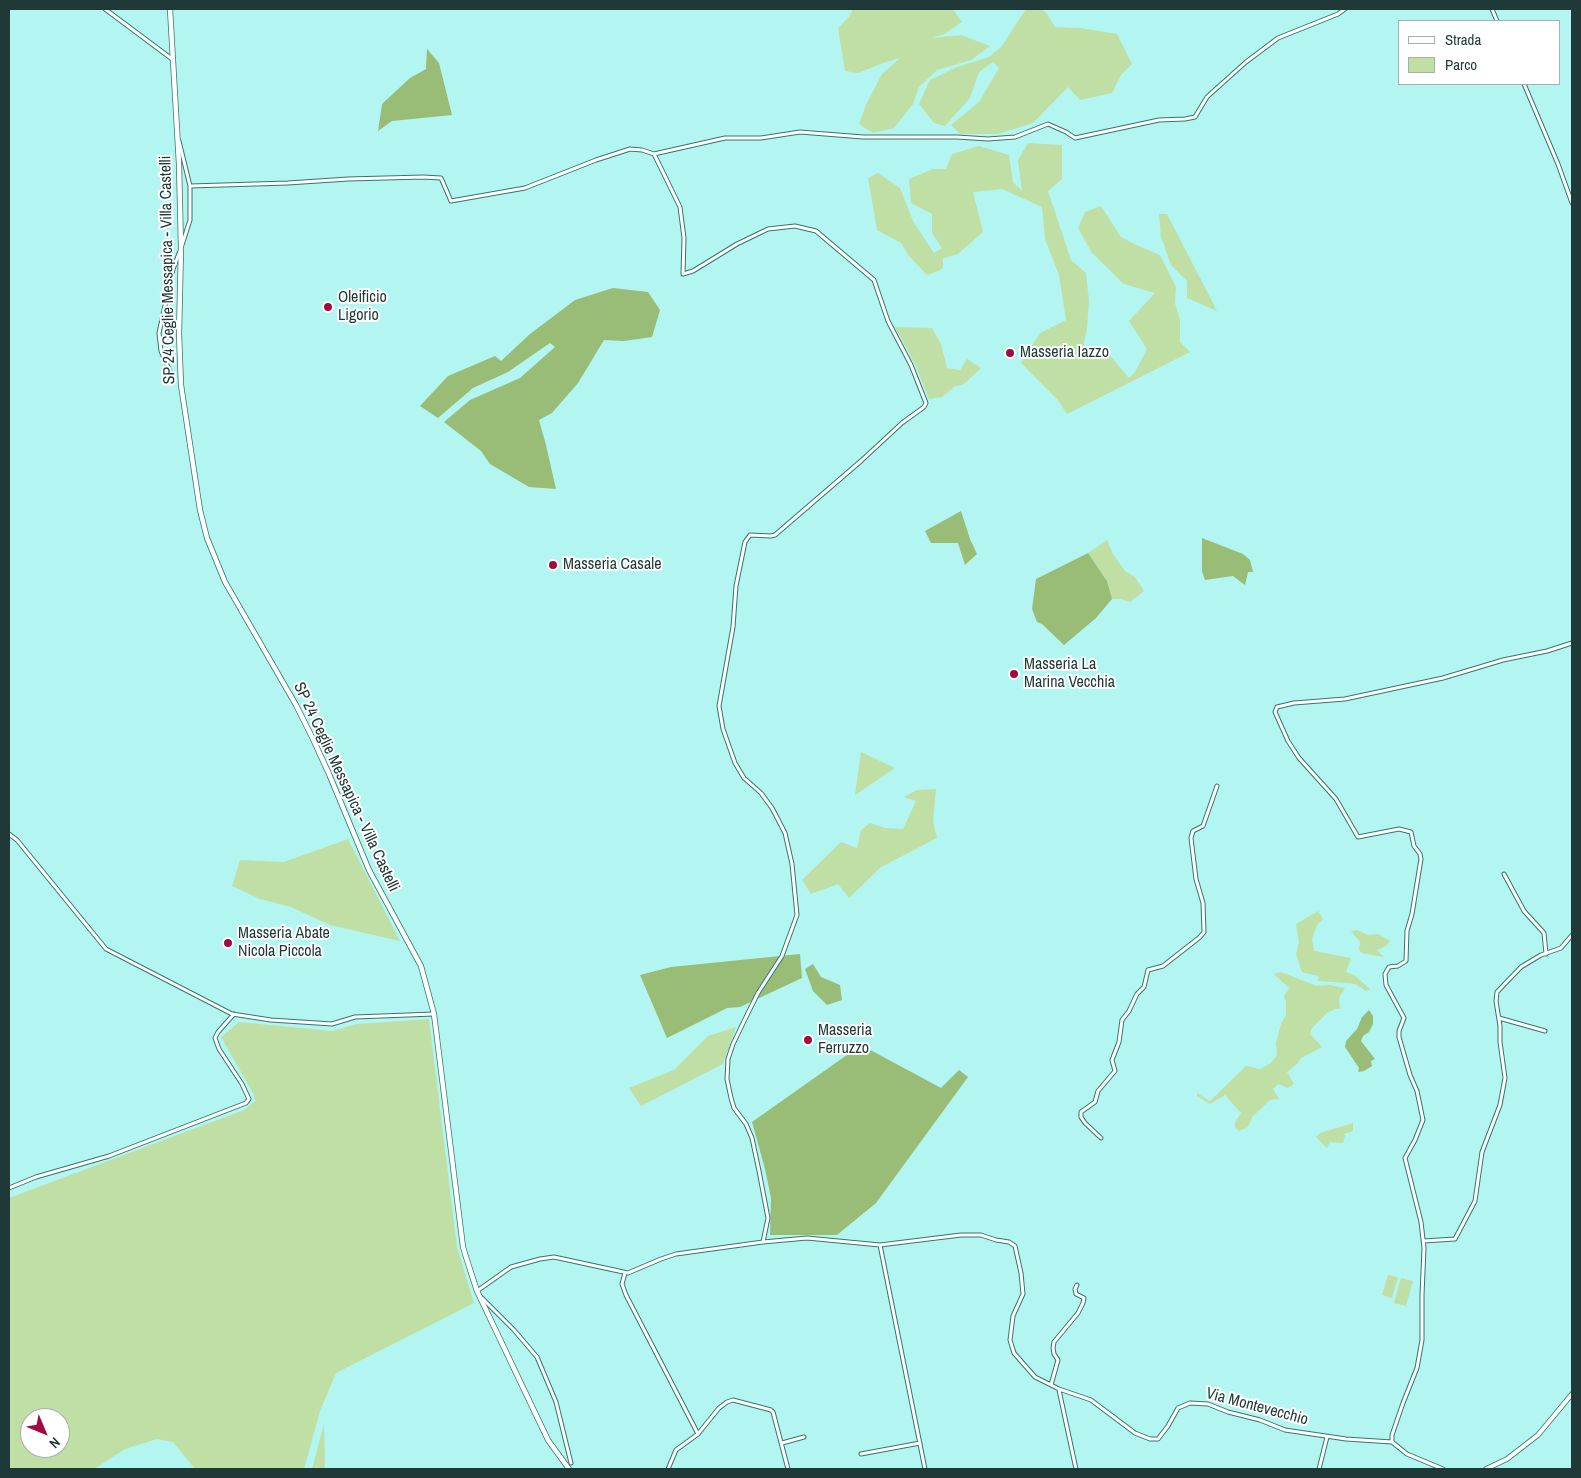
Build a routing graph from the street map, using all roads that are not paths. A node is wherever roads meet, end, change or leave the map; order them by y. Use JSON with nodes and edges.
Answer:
{"nodes":[{"id":1,"x":105,"y":9,"type":"edge"},
{"id":2,"x":170,"y":9,"type":"edge"},
{"id":3,"x":1345,"y":9,"type":"edge"},
{"id":4,"x":172,"y":59,"type":"junction"},
{"id":5,"x":1524,"y":85,"type":"edge"},
{"id":6,"x":177,"y":136,"type":"junction"},
{"id":7,"x":654,"y":154,"type":"junction"},
{"id":8,"x":190,"y":186,"type":"junction"},
{"id":9,"x":1572,"y":203,"type":"edge"},
{"id":10,"x":181,"y":248,"type":"junction"},
{"id":11,"x":172,"y":376,"type":"dead end"},
{"id":12,"x":1572,"y":643,"type":"edge"},
{"id":13,"x":1217,"y":786,"type":"dead end"},
{"id":14,"x":9,"y":834,"type":"edge"},
{"id":15,"x":1504,"y":874,"type":"dead end"},
{"id":16,"x":1572,"y":935,"type":"edge"},
{"id":17,"x":1546,"y":954,"type":"junction"},
{"id":18,"x":234,"y":1014,"type":"junction"},
{"id":19,"x":434,"y":1014,"type":"junction"},
{"id":20,"x":1499,"y":1018,"type":"junction"},
{"id":21,"x":1545,"y":1031,"type":"dead end"},
{"id":22,"x":1101,"y":1138,"type":"dead end"},
{"id":23,"x":9,"y":1188,"type":"edge"},
{"id":24,"x":1423,"y":1241,"type":"junction"},
{"id":25,"x":763,"y":1242,"type":"junction"},
{"id":26,"x":880,"y":1245,"type":"junction"},
{"id":27,"x":625,"y":1273,"type":"junction"},
{"id":28,"x":1077,"y":1284,"type":"dead end"},
{"id":29,"x":478,"y":1293,"type":"junction"},
{"id":30,"x":1050,"y":1385,"type":"junction"},
{"id":31,"x":1058,"y":1389,"type":"junction"},
{"id":32,"x":1572,"y":1394,"type":"edge"},
{"id":33,"x":698,"y":1434,"type":"junction"},
{"id":34,"x":804,"y":1437,"type":"dead end"},
{"id":35,"x":1327,"y":1437,"type":"junction"},
{"id":36,"x":1392,"y":1442,"type":"junction"},
{"id":37,"x":782,"y":1443,"type":"junction"},
{"id":38,"x":920,"y":1443,"type":"junction"},
{"id":39,"x":861,"y":1454,"type":"dead end"},
{"id":40,"x":569,"y":1458,"type":"junction"},
{"id":41,"x":564,"y":1462,"type":"junction"},
{"id":42,"x":571,"y":1463,"type":"dead end"},
{"id":43,"x":569,"y":1469,"type":"edge"},
{"id":44,"x":668,"y":1469,"type":"edge"},
{"id":45,"x":788,"y":1469,"type":"edge"},
{"id":46,"x":925,"y":1469,"type":"edge"},
{"id":47,"x":1076,"y":1469,"type":"edge"},
{"id":48,"x":1319,"y":1469,"type":"edge"},
{"id":49,"x":1443,"y":1469,"type":"edge"},
{"id":50,"x":1486,"y":1469,"type":"edge"}],
"edges":[{"from":1,"to":4,"type":"street"},
{"from":2,"to":4,"type":"main road","name":"SP 24 Ceglie Messapica - Villa Castelli"},
{"from":3,"to":7,"type":"street"},
{"from":4,"to":6,"type":"main road","name":"SP 24 Ceglie Messapica - Villa Castelli"},
{"from":5,"to":9,"type":"street"},
{"from":6,"to":8,"type":"street"},
{"from":6,"to":10,"type":"main road","name":"SP 24 Ceglie Messapica - Villa Castelli"},
{"from":7,"to":8,"type":"street"},
{"from":7,"to":25,"type":"street"},
{"from":8,"to":10,"type":"street"},
{"from":10,"to":11,"type":"street"},
{"from":10,"to":19,"type":"main road","name":"SP 24 Ceglie Messapica - Villa Castelli"},
{"from":12,"to":24,"type":"street"},
{"from":13,"to":22,"type":"street"},
{"from":14,"to":18,"type":"street"},
{"from":15,"to":17,"type":"street"},
{"from":16,"to":17,"type":"street"},
{"from":17,"to":20,"type":"street"},
{"from":18,"to":19,"type":"street"},
{"from":18,"to":23,"type":"street"},
{"from":19,"to":29,"type":"main road","name":"SP 24 Ceglie Messapica - Villa Castelli"},
{"from":20,"to":21,"type":"street"},
{"from":20,"to":24,"type":"street"},
{"from":24,"to":36,"type":"street"},
{"from":25,"to":26,"type":"street"},
{"from":25,"to":27,"type":"street"},
{"from":26,"to":30,"type":"street"},
{"from":26,"to":38,"type":"street"},
{"from":27,"to":29,"type":"street"},
{"from":27,"to":33,"type":"street"},
{"from":28,"to":30,"type":"street"},
{"from":29,"to":40,"type":"street"},
{"from":29,"to":41,"type":"main road","name":"SP 24 Ceglie Messapica - Villa Castelli"},
{"from":30,"to":31,"type":"street"},
{"from":31,"to":35,"type":"street","name":"Via Montevecchio"},
{"from":31,"to":47,"type":"street"},
{"from":32,"to":50,"type":"street"},
{"from":33,"to":37,"type":"street"},
{"from":33,"to":44,"type":"street"},
{"from":34,"to":37,"type":"street"},
{"from":35,"to":36,"type":"street","name":"Via Montevecchio"},
{"from":35,"to":48,"type":"street"},
{"from":36,"to":49,"type":"street"},
{"from":37,"to":45,"type":"street"},
{"from":38,"to":39,"type":"street"},
{"from":38,"to":46,"type":"street"},
{"from":40,"to":41,"type":"street"},
{"from":40,"to":42,"type":"street"},
{"from":41,"to":43,"type":"main road","name":"SP 24 Ceglie Messapica - Villa Castelli"}]}
